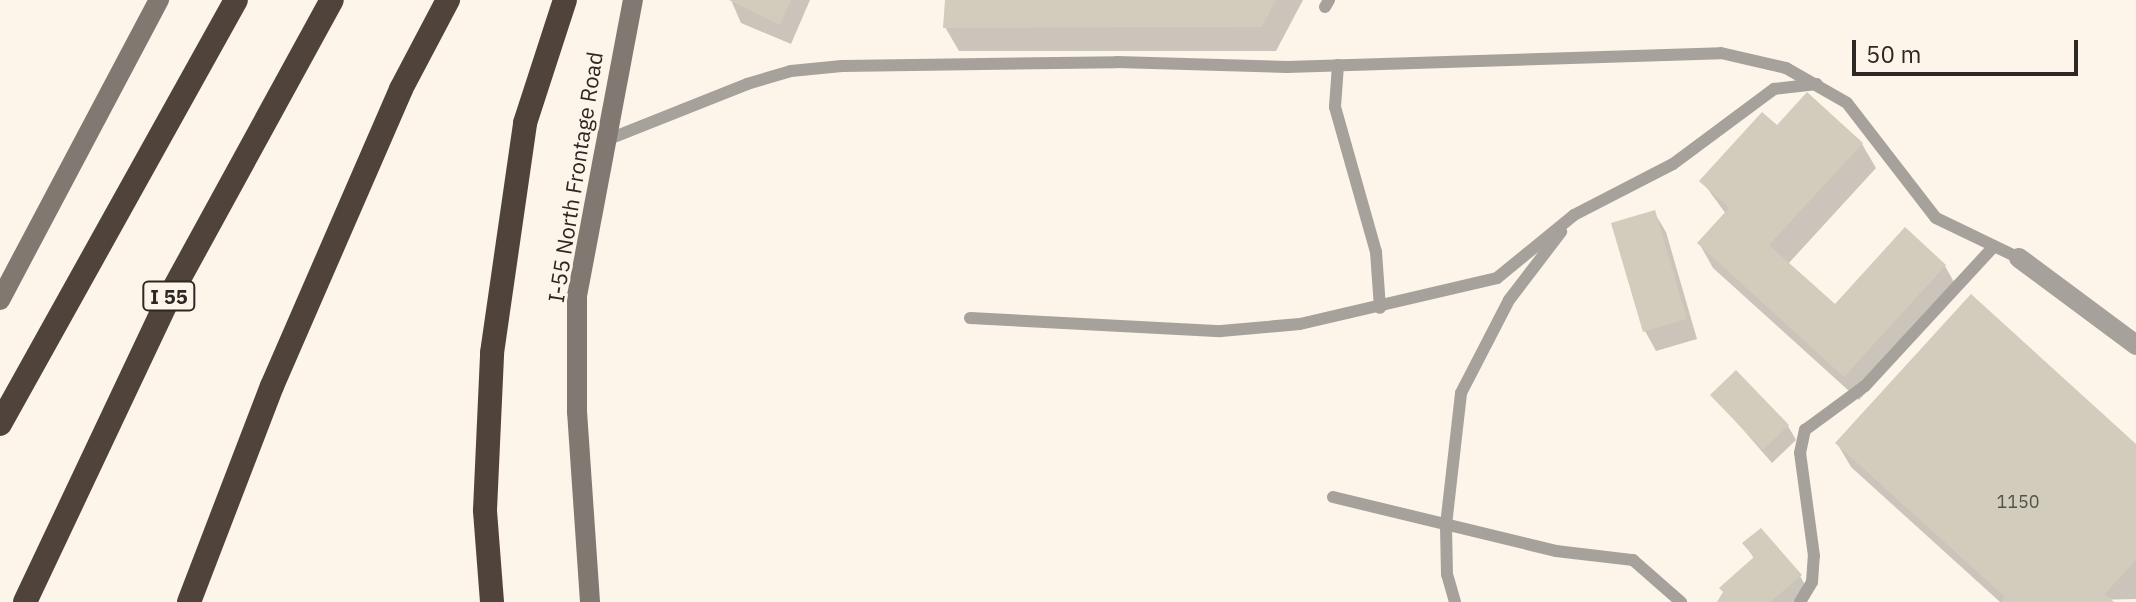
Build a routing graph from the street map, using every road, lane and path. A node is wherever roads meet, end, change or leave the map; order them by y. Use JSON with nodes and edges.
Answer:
{"nodes":[{"id":1,"x":159,"y":0,"type":"edge"},
{"id":2,"x":236,"y":0,"type":"edge"},
{"id":3,"x":332,"y":0,"type":"edge"},
{"id":4,"x":448,"y":0,"type":"edge"},
{"id":5,"x":565,"y":0,"type":"edge"},
{"id":6,"x":633,"y":0,"type":"edge"},
{"id":7,"x":1338,"y":65,"type":"junction"},
{"id":8,"x":1817,"y":84,"type":"junction"},
{"id":9,"x":604,"y":141,"type":"junction"},
{"id":10,"x":1574,"y":215,"type":"junction"},
{"id":11,"x":1994,"y":246,"type":"junction"},
{"id":12,"x":2019,"y":258,"type":"joint"},
{"id":13,"x":0,"y":300,"type":"edge"},
{"id":14,"x":1380,"y":308,"type":"junction"},
{"id":15,"x":970,"y":318,"type":"dead end"},
{"id":16,"x":2136,"y":345,"type":"edge"},
{"id":17,"x":0,"y":424,"type":"edge"},
{"id":18,"x":1333,"y":497,"type":"dead end"},
{"id":19,"x":1446,"y":525,"type":"junction"},
{"id":20,"x":25,"y":602,"type":"edge"},
{"id":21,"x":189,"y":602,"type":"edge"},
{"id":22,"x":492,"y":602,"type":"edge"},
{"id":23,"x":590,"y":602,"type":"edge"},
{"id":24,"x":1455,"y":602,"type":"edge"},
{"id":25,"x":1681,"y":602,"type":"edge"},
{"id":26,"x":1800,"y":602,"type":"edge"}],
"edges":[{"from":1,"to":13,"type":"street"},
{"from":2,"to":17,"type":"highway"},
{"from":3,"to":20,"type":"highway","number":"I 55"},
{"from":4,"to":21,"type":"highway"},
{"from":5,"to":22,"type":"highway"},
{"from":6,"to":9,"type":"street","name":"I-55 North Frontage Road"},
{"from":7,"to":8,"type":"lane"},
{"from":7,"to":9,"type":"lane"},
{"from":7,"to":14,"type":"lane"},
{"from":8,"to":10,"type":"lane"},
{"from":8,"to":11,"type":"lane"},
{"from":9,"to":23,"type":"street","name":"I-55 North Frontage Road"},
{"from":10,"to":14,"type":"lane"},
{"from":10,"to":19,"type":"lane"},
{"from":11,"to":12,"type":"lane"},
{"from":11,"to":26,"type":"lane"},
{"from":12,"to":16,"type":"street"},
{"from":14,"to":15,"type":"lane"},
{"from":18,"to":19,"type":"lane"},
{"from":19,"to":24,"type":"lane"},
{"from":19,"to":25,"type":"lane"}]}
